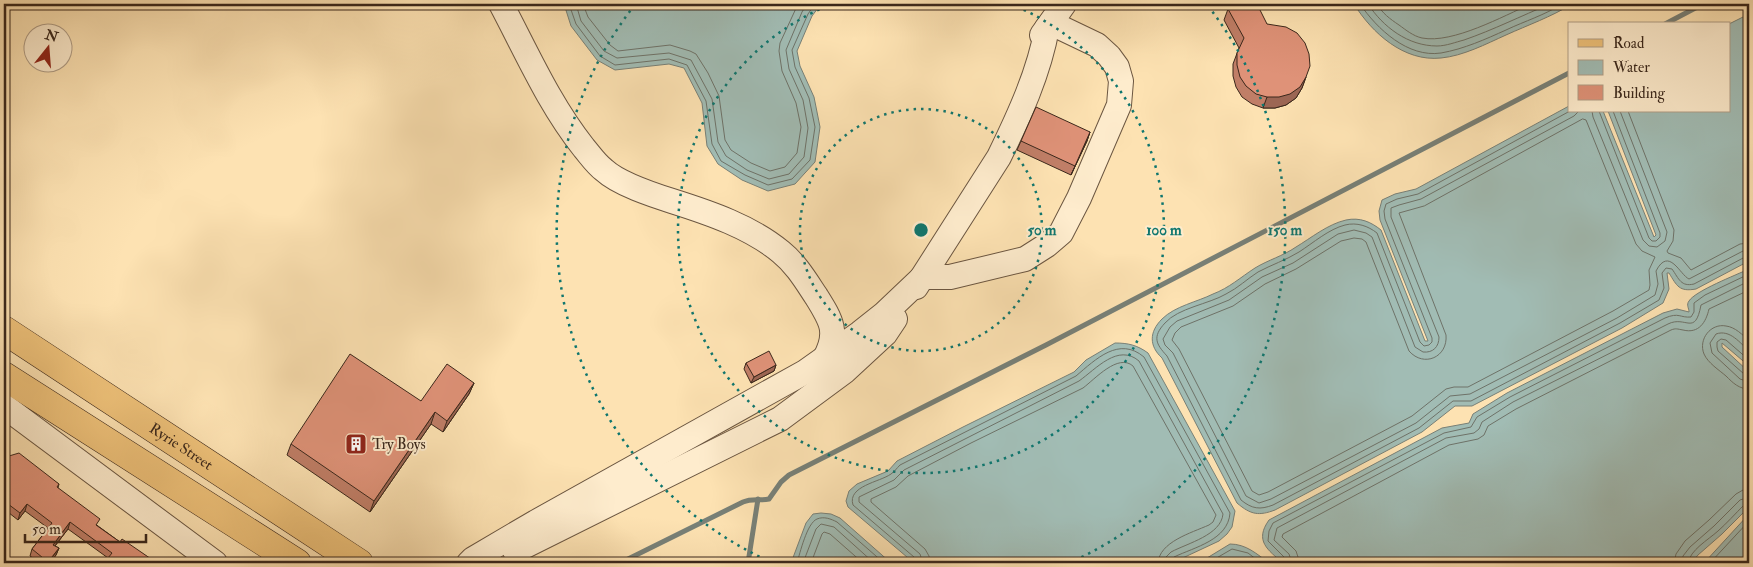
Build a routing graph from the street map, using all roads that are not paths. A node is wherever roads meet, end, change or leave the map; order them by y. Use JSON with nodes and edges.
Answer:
{"nodes":[{"id":1,"x":501,"y":4,"type":"edge"},
{"id":2,"x":1054,"y":18,"type":"edge"},
{"id":3,"x":923,"y":277,"type":"junction"},
{"id":4,"x":4,"y":330,"type":"edge"},
{"id":5,"x":825,"y":358,"type":"junction"},
{"id":6,"x":4,"y":376,"type":"edge"},
{"id":7,"x":4,"y":406,"type":"edge"},
{"id":8,"x":103,"y":440,"type":"junction"},
{"id":9,"x":54,"y":443,"type":"junction"},
{"id":10,"x":215,"y":563,"type":"edge"},
{"id":11,"x":297,"y":563,"type":"edge"},
{"id":12,"x":359,"y":563,"type":"edge"},
{"id":13,"x":469,"y":563,"type":"edge"},
{"id":14,"x":497,"y":563,"type":"edge"}],
"edges":[{"from":1,"to":5,"type":"street"},
{"from":2,"to":3,"type":"street"},
{"from":2,"to":3,"type":"street"},
{"from":3,"to":5,"type":"street"},
{"from":3,"to":14,"type":"street"},
{"from":4,"to":12,"type":"main road","name":"Ryrie Street"},
{"from":5,"to":13,"type":"street"},
{"from":6,"to":8,"type":"main road"},
{"from":7,"to":9,"type":"street"},
{"from":8,"to":9,"type":"street"},
{"from":8,"to":11,"type":"main road"},
{"from":9,"to":10,"type":"street"}]}
